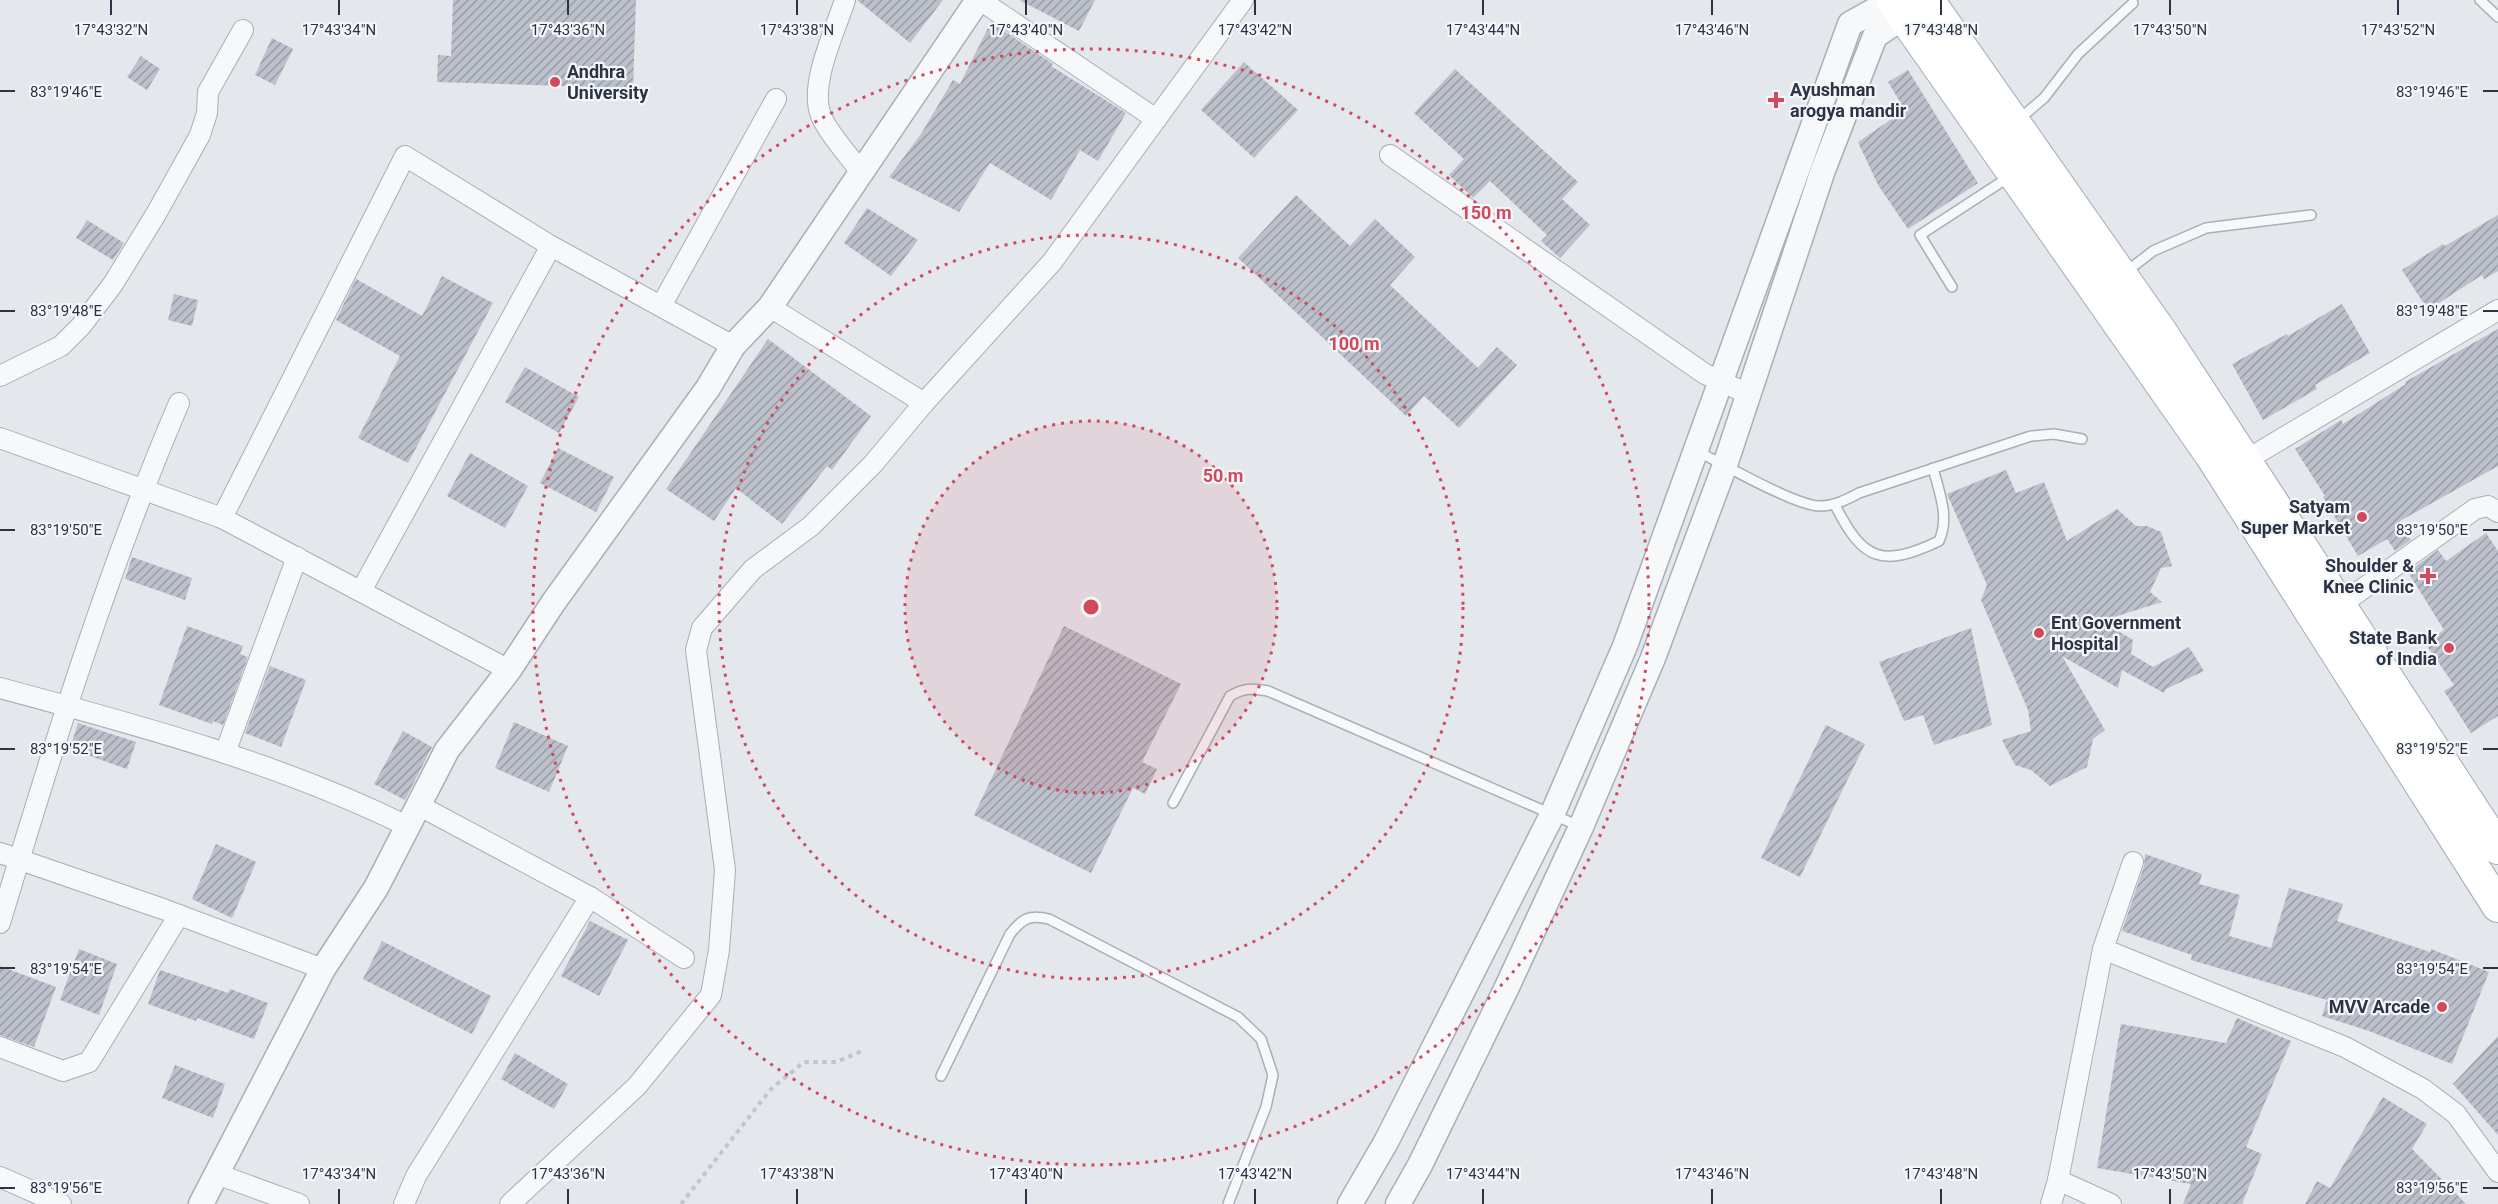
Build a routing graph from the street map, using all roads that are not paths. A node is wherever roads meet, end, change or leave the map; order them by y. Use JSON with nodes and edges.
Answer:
{"nodes":[{"id":1,"x":845,"y":0,"type":"edge"},
{"id":2,"x":979,"y":0,"type":"edge"},
{"id":3,"x":1243,"y":0,"type":"edge"},
{"id":4,"x":2480,"y":0,"type":"edge"},
{"id":5,"x":1902,"y":3,"type":"edge"},
{"id":6,"x":2133,"y":3,"type":"dead end"},
{"id":7,"x":2498,"y":17,"type":"edge"},
{"id":8,"x":243,"y":30,"type":"dead end"},
{"id":9,"x":776,"y":99,"type":"dead end"},
{"id":10,"x":1156,"y":119,"type":"junction"},
{"id":11,"x":2015,"y":122,"type":"junction"},
{"id":12,"x":1390,"y":155,"type":"dead end"},
{"id":13,"x":1800,"y":159,"type":"junction"},
{"id":14,"x":1823,"y":170,"type":"junction"},
{"id":15,"x":862,"y":173,"type":"junction"},
{"id":16,"x":2013,"y":174,"type":"junction"},
{"id":17,"x":2311,"y":215,"type":"dead end"},
{"id":18,"x":551,"y":246,"type":"junction"},
{"id":19,"x":2122,"y":275,"type":"junction"},
{"id":20,"x":1952,"y":287,"type":"dead end"},
{"id":21,"x":661,"y":306,"type":"junction"},
{"id":22,"x":770,"y":307,"type":"junction"},
{"id":23,"x":2498,"y":310,"type":"edge"},
{"id":24,"x":733,"y":346,"type":"junction"},
{"id":25,"x":0,"y":376,"type":"edge"},
{"id":26,"x":1722,"y":383,"type":"junction"},
{"id":27,"x":1748,"y":394,"type":"junction"},
{"id":28,"x":179,"y":403,"type":"dead end"},
{"id":29,"x":924,"y":403,"type":"junction"},
{"id":30,"x":0,"y":438,"type":"edge"},
{"id":31,"x":2082,"y":439,"type":"dead end"},
{"id":32,"x":1695,"y":450,"type":"junction"},
{"id":33,"x":2246,"y":460,"type":"junction"},
{"id":34,"x":1725,"y":465,"type":"junction"},
{"id":35,"x":1934,"y":468,"type":"junction"},
{"id":36,"x":142,"y":490,"type":"junction"},
{"id":37,"x":1835,"y":505,"type":"junction"},
{"id":38,"x":2498,"y":512,"type":"edge"},
{"id":39,"x":222,"y":518,"type":"junction"},
{"id":40,"x":297,"y":557,"type":"junction"},
{"id":41,"x":361,"y":591,"type":"junction"},
{"id":42,"x":2340,"y":605,"type":"junction"},
{"id":43,"x":509,"y":670,"type":"junction"},
{"id":44,"x":0,"y":688,"type":"edge"},
{"id":45,"x":67,"y":706,"type":"junction"},
{"id":46,"x":225,"y":753,"type":"junction"},
{"id":47,"x":1173,"y":803,"type":"dead end"},
{"id":48,"x":1552,"y":814,"type":"junction"},
{"id":49,"x":414,"y":816,"type":"junction"},
{"id":50,"x":1581,"y":827,"type":"junction"},
{"id":51,"x":2498,"y":848,"type":"edge"},
{"id":52,"x":0,"y":853,"type":"edge"},
{"id":53,"x":19,"y":861,"type":"junction"},
{"id":54,"x":2133,"y":862,"type":"dead end"},
{"id":55,"x":590,"y":897,"type":"junction"},
{"id":56,"x":2498,"y":906,"type":"edge"},
{"id":57,"x":179,"y":915,"type":"junction"},
{"id":58,"x":0,"y":923,"type":"edge"},
{"id":59,"x":2103,"y":950,"type":"junction"},
{"id":60,"x":684,"y":958,"type":"dead end"},
{"id":61,"x":322,"y":969,"type":"junction"},
{"id":62,"x":0,"y":1047,"type":"edge"},
{"id":63,"x":941,"y":1076,"type":"dead end"},
{"id":64,"x":2498,"y":1172,"type":"edge"},
{"id":65,"x":217,"y":1174,"type":"junction"},
{"id":66,"x":0,"y":1177,"type":"edge"},
{"id":67,"x":2058,"y":1180,"type":"junction"},
{"id":68,"x":61,"y":1204,"type":"edge"},
{"id":69,"x":201,"y":1204,"type":"edge"},
{"id":70,"x":299,"y":1204,"type":"edge"},
{"id":71,"x":404,"y":1204,"type":"edge"},
{"id":72,"x":510,"y":1204,"type":"edge"},
{"id":73,"x":1228,"y":1204,"type":"edge"},
{"id":74,"x":1350,"y":1204,"type":"edge"},
{"id":75,"x":1398,"y":1204,"type":"edge"},
{"id":76,"x":2051,"y":1204,"type":"edge"},
{"id":77,"x":2111,"y":1204,"type":"edge"}],
"edges":[{"from":1,"to":15,"type":"street"},
{"from":2,"to":10,"type":"street"},
{"from":2,"to":15,"type":"street"},
{"from":3,"to":10,"type":"street"},
{"from":4,"to":7,"type":"lane"},
{"from":5,"to":11,"type":"main road"},
{"from":5,"to":13,"type":"street"},
{"from":5,"to":14,"type":"street"},
{"from":5,"to":16,"type":"main road"},
{"from":6,"to":11,"type":"lane"},
{"from":8,"to":25,"type":"street"},
{"from":9,"to":21,"type":"street"},
{"from":10,"to":29,"type":"street"},
{"from":11,"to":19,"type":"main road"},
{"from":12,"to":26,"type":"street"},
{"from":13,"to":14,"type":"street"},
{"from":13,"to":26,"type":"street"},
{"from":14,"to":27,"type":"street"},
{"from":15,"to":22,"type":"street"},
{"from":16,"to":20,"type":"lane"},
{"from":16,"to":56,"type":"main road"},
{"from":17,"to":19,"type":"lane"},
{"from":18,"to":21,"type":"street"},
{"from":18,"to":39,"type":"street"},
{"from":18,"to":41,"type":"street"},
{"from":19,"to":33,"type":"main road"},
{"from":21,"to":24,"type":"street"},
{"from":22,"to":24,"type":"street"},
{"from":22,"to":29,"type":"street"},
{"from":23,"to":33,"type":"street"},
{"from":24,"to":43,"type":"street"},
{"from":26,"to":27,"type":"street"},
{"from":26,"to":32,"type":"street"},
{"from":27,"to":34,"type":"street"},
{"from":28,"to":36,"type":"street"},
{"from":29,"to":72,"type":"street"},
{"from":30,"to":36,"type":"street"},
{"from":31,"to":35,"type":"lane"},
{"from":32,"to":34,"type":"lane"},
{"from":32,"to":48,"type":"street"},
{"from":33,"to":42,"type":"main road"},
{"from":34,"to":37,"type":"lane"},
{"from":34,"to":50,"type":"street"},
{"from":35,"to":37,"type":"lane"},
{"from":35,"to":37,"type":"lane"},
{"from":36,"to":39,"type":"street"},
{"from":36,"to":45,"type":"street"},
{"from":38,"to":42,"type":"street"},
{"from":39,"to":40,"type":"street"},
{"from":40,"to":41,"type":"street"},
{"from":40,"to":46,"type":"street"},
{"from":41,"to":43,"type":"street"},
{"from":42,"to":51,"type":"main road"},
{"from":43,"to":49,"type":"street"},
{"from":44,"to":45,"type":"street"},
{"from":45,"to":46,"type":"street"},
{"from":45,"to":53,"type":"street"},
{"from":46,"to":49,"type":"street"},
{"from":47,"to":48,"type":"lane"},
{"from":48,"to":50,"type":"lane"},
{"from":48,"to":74,"type":"street"},
{"from":49,"to":55,"type":"street"},
{"from":49,"to":61,"type":"street"},
{"from":50,"to":75,"type":"street"},
{"from":52,"to":53,"type":"street"},
{"from":53,"to":57,"type":"street"},
{"from":53,"to":58,"type":"street"},
{"from":54,"to":59,"type":"street"},
{"from":55,"to":60,"type":"street"},
{"from":55,"to":71,"type":"street"},
{"from":57,"to":61,"type":"street"},
{"from":57,"to":62,"type":"street"},
{"from":59,"to":64,"type":"street"},
{"from":59,"to":67,"type":"street"},
{"from":61,"to":65,"type":"street"},
{"from":63,"to":73,"type":"lane"},
{"from":65,"to":69,"type":"street"},
{"from":65,"to":70,"type":"street"},
{"from":66,"to":68,"type":"street"},
{"from":67,"to":76,"type":"street"},
{"from":67,"to":77,"type":"street"}]}
